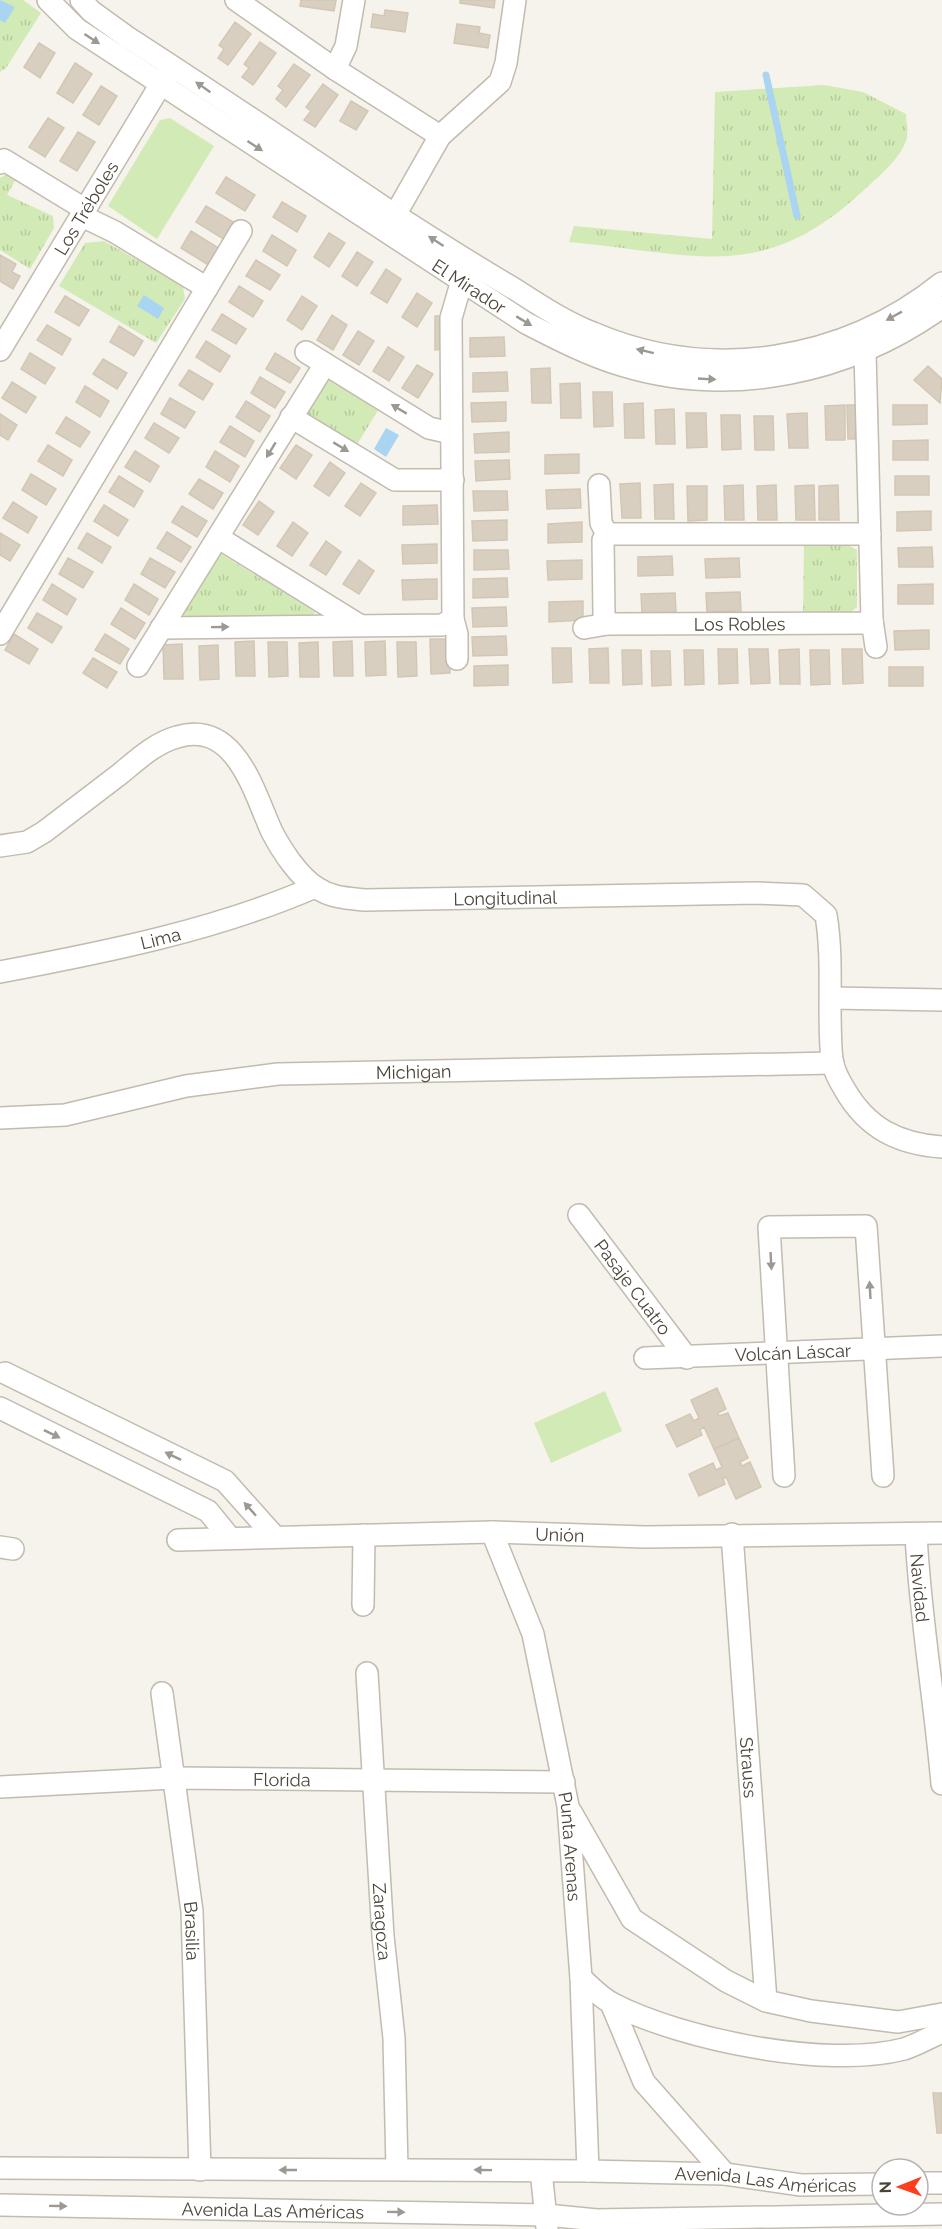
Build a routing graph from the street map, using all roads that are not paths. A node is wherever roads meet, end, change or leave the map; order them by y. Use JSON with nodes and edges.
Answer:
{"nodes":[{"id":1,"x":48,"y":0,"type":"edge"},
{"id":2,"x":81,"y":0,"type":"edge"},
{"id":3,"x":237,"y":0,"type":"edge"},
{"id":4,"x":354,"y":0,"type":"edge"},
{"id":5,"x":515,"y":0,"type":"edge"},
{"id":6,"x":172,"y":66,"type":"junction"},
{"id":7,"x":335,"y":69,"type":"junction"},
{"id":8,"x":162,"y":84,"type":"junction"},
{"id":9,"x":440,"y":136,"type":"junction"},
{"id":10,"x":0,"y":163,"type":"edge"},
{"id":11,"x":84,"y":213,"type":"junction"},
{"id":12,"x":395,"y":214,"type":"junction"},
{"id":13,"x":241,"y":231,"type":"dead end"},
{"id":14,"x":465,"y":272,"type":"junction"},
{"id":15,"x":942,"y":283,"type":"edge"},
{"id":16,"x":207,"y":288,"type":"junction"},
{"id":17,"x":942,"y":307,"type":"edge"},
{"id":18,"x":869,"y":329,"type":"junction"},
{"id":19,"x":0,"y":350,"type":"edge"},
{"id":20,"x":306,"y":352,"type":"dead end"},
{"id":21,"x":865,"y":352,"type":"junction"},
{"id":22,"x":325,"y":364,"type":"junction"},
{"id":23,"x":291,"y":417,"type":"junction"},
{"id":24,"x":451,"y":433,"type":"junction"},
{"id":25,"x":453,"y":480,"type":"junction"},
{"id":26,"x":599,"y":485,"type":"dead end"},
{"id":27,"x":607,"y":534,"type":"junction"},
{"id":28,"x":870,"y":534,"type":"junction"},
{"id":29,"x":219,"y":538,"type":"junction"},
{"id":30,"x":453,"y":619,"type":"junction"},
{"id":31,"x":872,"y":620,"type":"junction"},
{"id":32,"x":607,"y":624,"type":"junction"},
{"id":33,"x":359,"y":626,"type":"junction"},
{"id":34,"x":161,"y":628,"type":"junction"},
{"id":35,"x":584,"y":628,"type":"dead end"},
{"id":36,"x":0,"y":634,"type":"edge"},
{"id":37,"x":876,"y":647,"type":"dead end"},
{"id":38,"x":457,"y":658,"type":"dead end"},
{"id":39,"x":138,"y":666,"type":"dead end"},
{"id":40,"x":0,"y":846,"type":"edge"},
{"id":41,"x":315,"y":887,"type":"junction"},
{"id":42,"x":0,"y":972,"type":"edge"},
{"id":43,"x":831,"y":998,"type":"junction"},
{"id":44,"x":942,"y":1000,"type":"edge"},
{"id":45,"x":832,"y":1063,"type":"junction"},
{"id":46,"x":0,"y":1118,"type":"edge"},
{"id":47,"x":942,"y":1147,"type":"edge"},
{"id":48,"x":579,"y":1215,"type":"dead end"},
{"id":49,"x":942,"y":1346,"type":"edge"},
{"id":50,"x":873,"y":1348,"type":"junction"},
{"id":51,"x":776,"y":1352,"type":"junction"},
{"id":52,"x":645,"y":1358,"type":"dead end"},
{"id":53,"x":687,"y":1358,"type":"junction"},
{"id":54,"x":2,"y":1375,"type":"edge"},
{"id":55,"x":0,"y":1408,"type":"edge"},
{"id":56,"x":143,"y":1441,"type":"junction"},
{"id":57,"x":129,"y":1472,"type":"junction"},
{"id":58,"x":784,"y":1476,"type":"dead end"},
{"id":59,"x":883,"y":1476,"type":"dead end"},
{"id":60,"x":225,"y":1481,"type":"junction"},
{"id":61,"x":208,"y":1511,"type":"junction"},
{"id":62,"x":492,"y":1532,"type":"junction"},
{"id":63,"x":942,"y":1533,"type":"edge"},
{"id":64,"x":732,"y":1534,"type":"junction"},
{"id":65,"x":916,"y":1534,"type":"junction"},
{"id":66,"x":364,"y":1535,"type":"junction"},
{"id":67,"x":275,"y":1537,"type":"junction"},
{"id":68,"x":230,"y":1538,"type":"junction"},
{"id":69,"x":178,"y":1540,"type":"dead end"},
{"id":70,"x":363,"y":1605,"type":"dead end"},
{"id":71,"x":367,"y":1673,"type":"dead end"},
{"id":72,"x":162,"y":1693,"type":"dead end"},
{"id":73,"x":173,"y":1778,"type":"junction"},
{"id":74,"x":372,"y":1781,"type":"junction"},
{"id":75,"x":564,"y":1782,"type":"junction"},
{"id":76,"x":942,"y":1784,"type":"edge"},
{"id":77,"x":0,"y":1786,"type":"edge"},
{"id":78,"x":568,"y":1806,"type":"junction"},
{"id":79,"x":581,"y":1978,"type":"junction"},
{"id":80,"x":766,"y":2001,"type":"junction"},
{"id":81,"x":611,"y":2003,"type":"junction"},
{"id":82,"x":942,"y":2014,"type":"edge"},
{"id":83,"x":942,"y":2031,"type":"edge"},
{"id":84,"x":0,"y":2168,"type":"edge"},
{"id":85,"x":397,"y":2169,"type":"junction"},
{"id":86,"x":200,"y":2170,"type":"junction"},
{"id":87,"x":542,"y":2171,"type":"junction"},
{"id":88,"x":588,"y":2171,"type":"junction"},
{"id":89,"x":725,"y":2174,"type":"junction"},
{"id":90,"x":870,"y":2184,"type":"edge"},
{"id":91,"x":0,"y":2205,"type":"edge"},
{"id":92,"x":940,"y":2219,"type":"edge"},
{"id":93,"x":546,"y":2222,"type":"edge"},
{"id":94,"x":834,"y":2222,"type":"edge"}],
"edges":[{"from":1,"to":8,"type":"street","name":"El Mirador","one_way":true},
{"from":2,"to":6,"type":"street","name":"El Mirador"},
{"from":3,"to":7,"type":"street"},
{"from":4,"to":7,"type":"street"},
{"from":5,"to":9,"type":"street"},
{"from":6,"to":8,"type":"street","name":"Los Tréboles"},
{"from":12,"to":6,"type":"street","name":"El Mirador","one_way":true},
{"from":7,"to":9,"type":"street"},
{"from":8,"to":11,"type":"street","name":"Los Tréboles"},
{"from":8,"to":14,"type":"street","name":"El Mirador","one_way":true},
{"from":9,"to":12,"type":"street"},
{"from":10,"to":11,"type":"street"},
{"from":11,"to":16,"type":"street"},
{"from":11,"to":19,"type":"street","name":"Los Tréboles"},
{"from":14,"to":12,"type":"street","name":"El Mirador","one_way":true},
{"from":13,"to":16,"type":"street"},
{"from":18,"to":14,"type":"street","name":"El Mirador","one_way":true},
{"from":14,"to":21,"type":"street","name":"El Mirador","one_way":true},
{"from":14,"to":24,"type":"street"},
{"from":15,"to":18,"type":"street","name":"El Mirador","one_way":true},
{"from":16,"to":36,"type":"street"},
{"from":17,"to":21,"type":"street","name":"El Mirador"},
{"from":18,"to":21,"type":"street"},
{"from":20,"to":22,"type":"street"},
{"from":21,"to":28,"type":"street"},
{"from":22,"to":23,"type":"street"},
{"from":24,"to":22,"type":"street","one_way":true},
{"from":23,"to":25,"type":"street","one_way":true},
{"from":23,"to":29,"type":"street","one_way":true},
{"from":24,"to":25,"type":"street"},
{"from":25,"to":30,"type":"street"},
{"from":26,"to":27,"type":"street"},
{"from":27,"to":28,"type":"street"},
{"from":27,"to":32,"type":"street"},
{"from":28,"to":31,"type":"street"},
{"from":29,"to":33,"type":"street"},
{"from":29,"to":34,"type":"street"},
{"from":30,"to":33,"type":"street"},
{"from":30,"to":38,"type":"street"},
{"from":31,"to":32,"type":"street","name":"Los Robles"},
{"from":31,"to":37,"type":"street"},
{"from":32,"to":35,"type":"street","name":"Los Robles"},
{"from":34,"to":33,"type":"street","one_way":true},
{"from":34,"to":39,"type":"street"},
{"from":40,"to":41,"type":"street","name":"Longitudinal"},
{"from":41,"to":42,"type":"street","name":"Lima"},
{"from":41,"to":43,"type":"street","name":"Longitudinal"},
{"from":43,"to":44,"type":"street"},
{"from":43,"to":45,"type":"street","name":"Longitudinal"},
{"from":45,"to":46,"type":"street","name":"Michigan"},
{"from":45,"to":47,"type":"street","name":"Longitudinal"},
{"from":48,"to":53,"type":"street","name":"Pasaje Cuatro"},
{"from":49,"to":50,"type":"street","name":"Volcán Láscar"},
{"from":50,"to":51,"type":"street","name":"Volcán Láscar"},
{"from":50,"to":51,"type":"street","one_way":true},
{"from":50,"to":59,"type":"street"},
{"from":51,"to":53,"type":"street","name":"Volcán Láscar"},
{"from":51,"to":58,"type":"street"},
{"from":52,"to":53,"type":"street","name":"Volcán Láscar"},
{"from":54,"to":56,"type":"street"},
{"from":55,"to":57,"type":"street","one_way":true},
{"from":56,"to":57,"type":"street"},
{"from":60,"to":56,"type":"street","one_way":true},
{"from":57,"to":61,"type":"street"},
{"from":60,"to":61,"type":"street"},
{"from":67,"to":60,"type":"street","one_way":true},
{"from":61,"to":68,"type":"street"},
{"from":62,"to":64,"type":"street","name":"Unión"},
{"from":62,"to":66,"type":"street","name":"Unión"},
{"from":62,"to":75,"type":"street","name":"Punta Arenas"},
{"from":63,"to":65,"type":"street","name":"Unión"},
{"from":64,"to":65,"type":"street","name":"Unión"},
{"from":64,"to":80,"type":"street","name":"Strauss"},
{"from":65,"to":76,"type":"street","name":"Navidad"},
{"from":66,"to":67,"type":"street","name":"Unión"},
{"from":66,"to":70,"type":"street"},
{"from":67,"to":68,"type":"street","name":"Unión"},
{"from":68,"to":69,"type":"street","name":"Unión"},
{"from":71,"to":74,"type":"street","name":"Zaragoza"},
{"from":72,"to":73,"type":"street","name":"Brasilia"},
{"from":73,"to":74,"type":"street","name":"Florida"},
{"from":73,"to":77,"type":"street","name":"Florida"},
{"from":73,"to":86,"type":"street","name":"Brasilia"},
{"from":74,"to":75,"type":"street","name":"Florida"},
{"from":74,"to":85,"type":"street","name":"Zaragoza"},
{"from":75,"to":78,"type":"street","name":"Punta Arenas"},
{"from":78,"to":79,"type":"street","name":"Punta Arenas"},
{"from":78,"to":80,"type":"street"},
{"from":79,"to":81,"type":"street"},
{"from":79,"to":88,"type":"street","name":"Punta Arenas"},
{"from":80,"to":82,"type":"street"},
{"from":81,"to":83,"type":"street"},
{"from":81,"to":89,"type":"street"},
{"from":84,"to":86,"type":"street","name":"Avenida Las Américas"},
{"from":85,"to":86,"type":"street","name":"Avenida Las Américas","one_way":true},
{"from":87,"to":85,"type":"street","name":"Avenida Las Américas","one_way":true},
{"from":87,"to":88,"type":"street","name":"Avenida Las Américas"},
{"from":87,"to":93,"type":"street"},
{"from":88,"to":89,"type":"street","name":"Avenida Las Américas"},
{"from":89,"to":90,"type":"street","name":"Avenida Las Américas"},
{"from":91,"to":93,"type":"street","name":"Avenida Las Américas","one_way":true},
{"from":92,"to":94,"type":"street","name":"Avenida Las Américas"},
{"from":93,"to":94,"type":"street","name":"Avenida Las Américas"}]}
